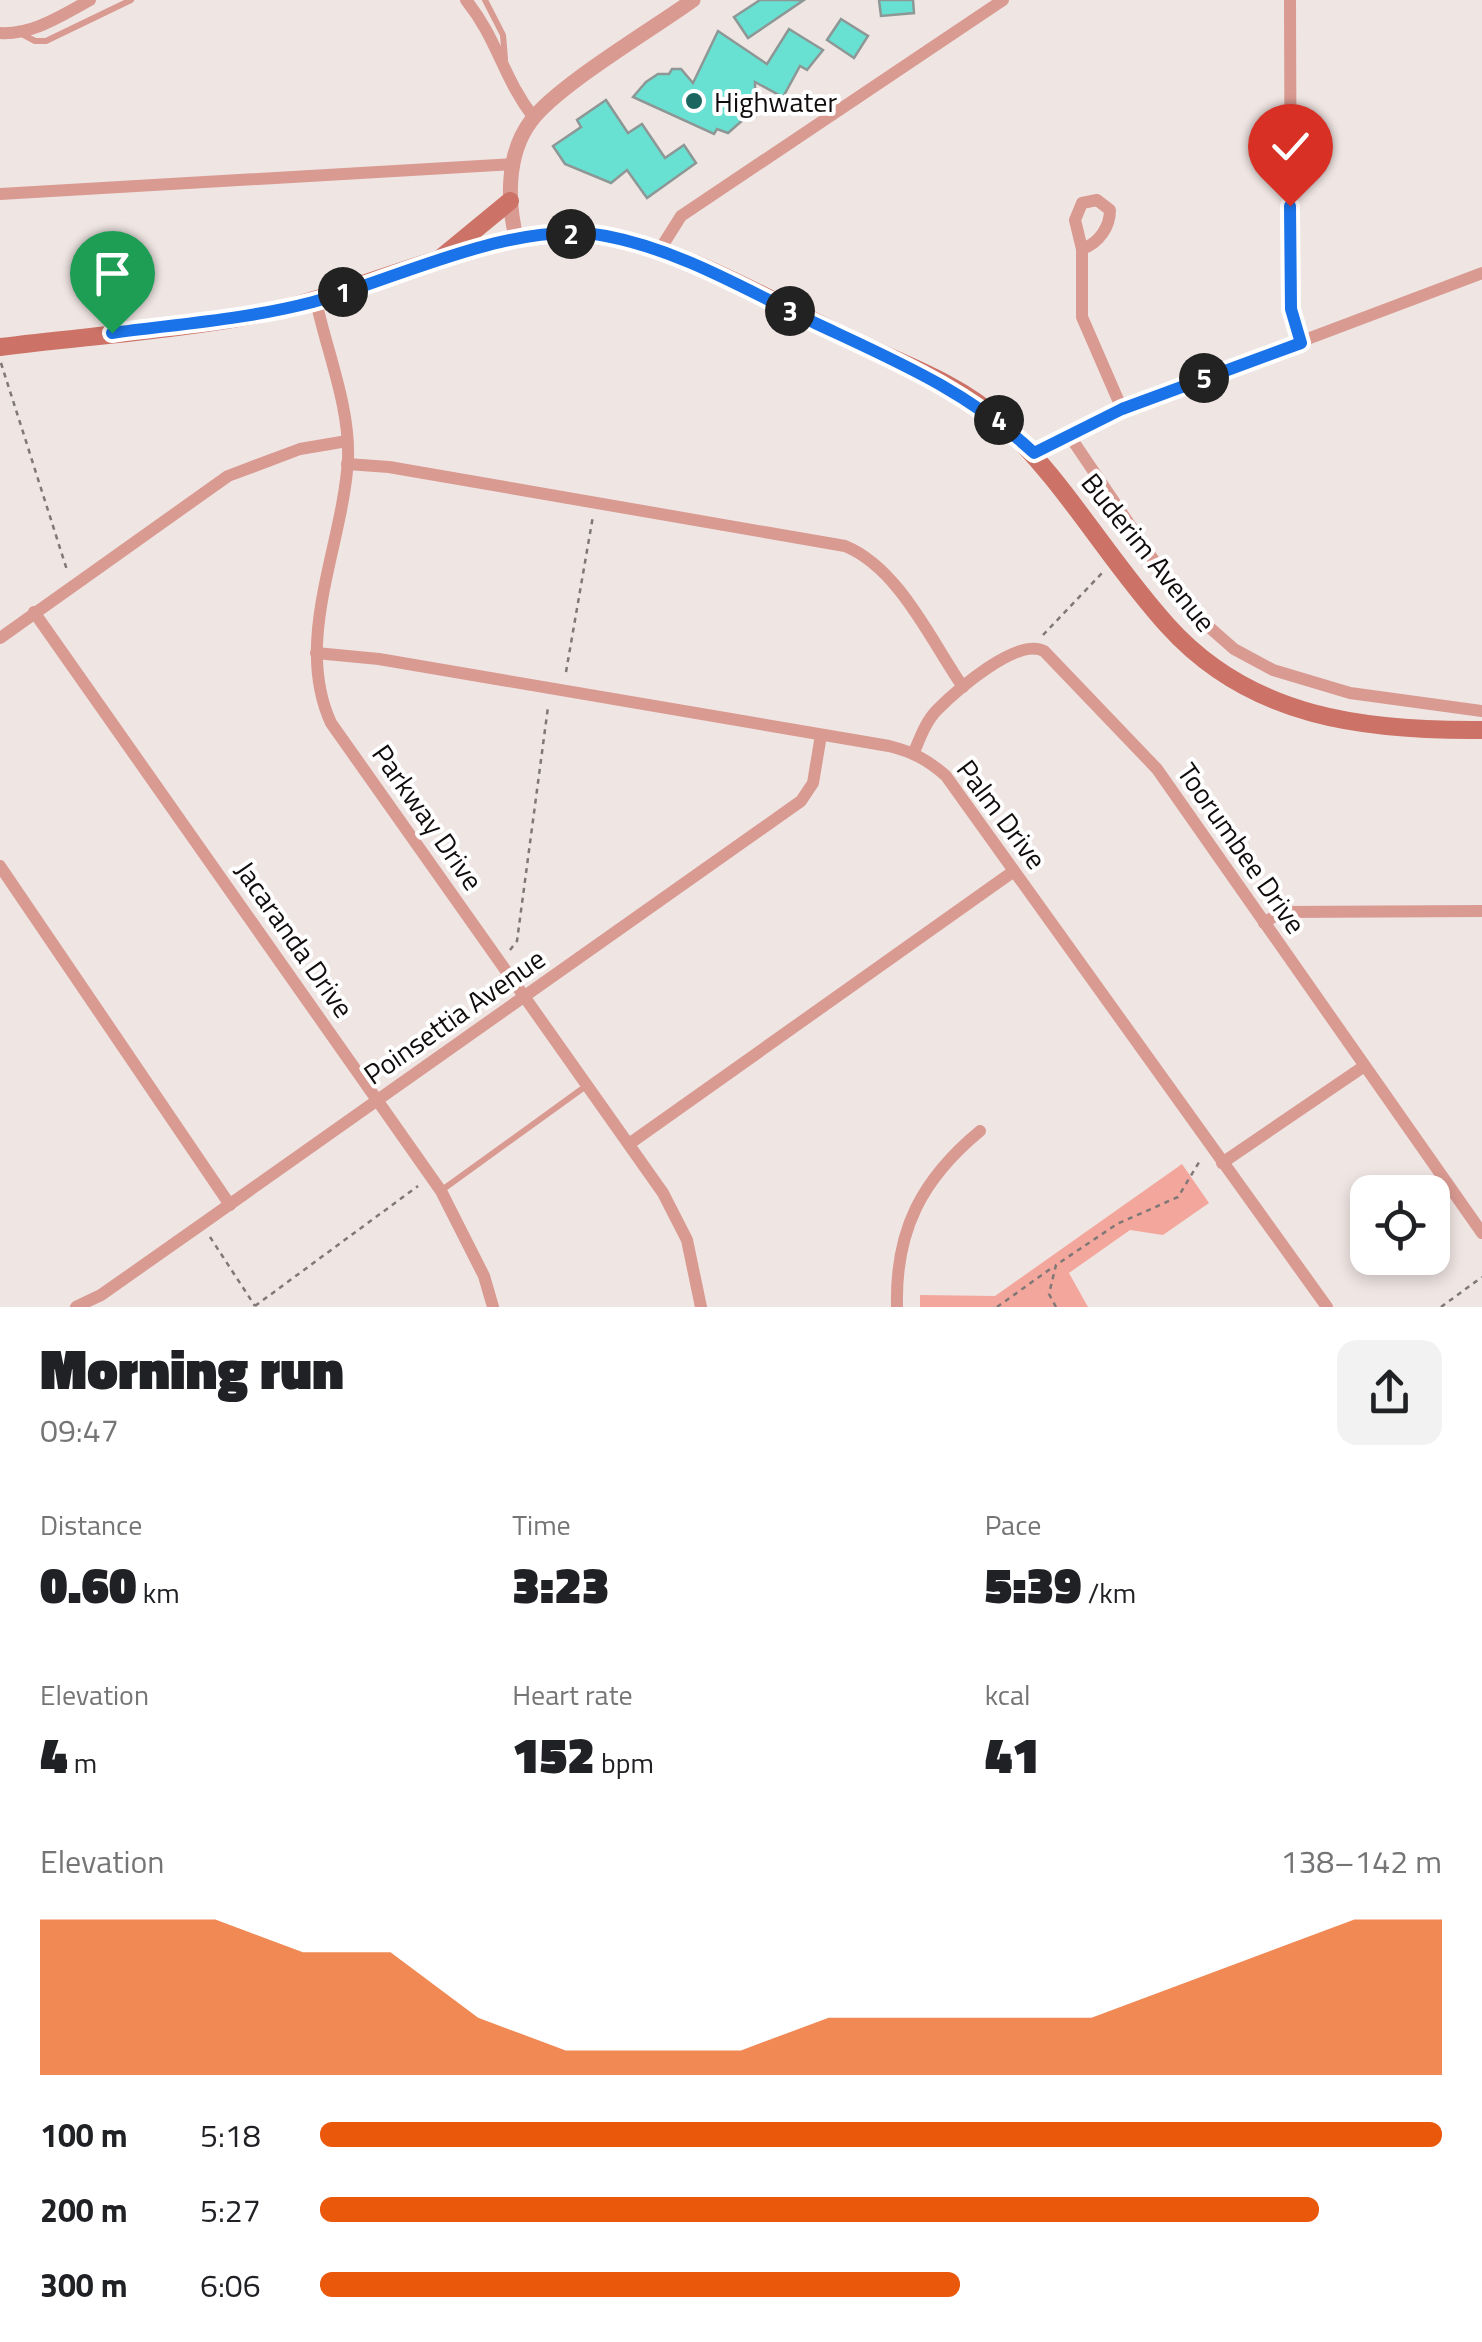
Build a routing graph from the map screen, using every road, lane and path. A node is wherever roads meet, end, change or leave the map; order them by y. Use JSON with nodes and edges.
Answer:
{"nodes":[{"id":1,"x":90,"y":0,"type":"edge"},
{"id":2,"x":132,"y":0,"type":"edge"},
{"id":3,"x":466,"y":0,"type":"edge"},
{"id":4,"x":485,"y":0,"type":"edge"},
{"id":5,"x":693,"y":0,"type":"edge"},
{"id":6,"x":1003,"y":0,"type":"edge"},
{"id":7,"x":1290,"y":0,"type":"edge"},
{"id":8,"x":0,"y":33,"type":"edge"},
{"id":9,"x":20,"y":33,"type":"junction"},
{"id":10,"x":504,"y":75,"type":"junction"},
{"id":11,"x":534,"y":118,"type":"junction"},
{"id":12,"x":513,"y":164,"type":"junction"},
{"id":13,"x":0,"y":194,"type":"edge"},
{"id":14,"x":510,"y":201,"type":"junction"},
{"id":15,"x":517,"y":241,"type":"junction"},
{"id":16,"x":1082,"y":249,"type":"dead end"},
{"id":17,"x":660,"y":251,"type":"junction"},
{"id":18,"x":438,"y":260,"type":"junction"},
{"id":19,"x":1482,"y":273,"type":"edge"},
{"id":20,"x":316,"y":301,"type":"junction"},
{"id":21,"x":1301,"y":343,"type":"junction"},
{"id":22,"x":0,"y":347,"type":"edge"},
{"id":23,"x":0,"y":361,"type":"edge"},
{"id":24,"x":1122,"y":409,"type":"junction"},
{"id":25,"x":1068,"y":435,"type":"junction"},
{"id":26,"x":347,"y":440,"type":"junction"},
{"id":27,"x":1034,"y":453,"type":"junction"},
{"id":28,"x":348,"y":464,"type":"junction"},
{"id":29,"x":598,"y":504,"type":"junction"},
{"id":30,"x":1104,"y":569,"type":"dead end"},
{"id":31,"x":72,"y":585,"type":"junction"},
{"id":32,"x":34,"y":612,"type":"junction"},
{"id":33,"x":0,"y":638,"type":"edge"},
{"id":34,"x":1032,"y":647,"type":"junction"},
{"id":35,"x":316,"y":653,"type":"junction"},
{"id":36,"x":566,"y":672,"type":"dead end"},
{"id":37,"x":963,"y":687,"type":"junction"},
{"id":38,"x":548,"y":707,"type":"dead end"},
{"id":39,"x":1482,"y":711,"type":"edge"},
{"id":40,"x":1482,"y":730,"type":"edge"},
{"id":41,"x":820,"y":735,"type":"junction"},
{"id":42,"x":914,"y":752,"type":"junction"},
{"id":43,"x":0,"y":866,"type":"edge"},
{"id":44,"x":1014,"y":871,"type":"junction"},
{"id":45,"x":1478,"y":911,"type":"edge"},
{"id":46,"x":1264,"y":923,"type":"junction"},
{"id":47,"x":1482,"y":925,"type":"edge"},
{"id":48,"x":509,"y":951,"type":"dead end"},
{"id":49,"x":524,"y":996,"type":"junction"},
{"id":50,"x":1363,"y":1067,"type":"junction"},
{"id":51,"x":588,"y":1085,"type":"junction"},
{"id":52,"x":378,"y":1101,"type":"junction"},
{"id":53,"x":980,"y":1130,"type":"dead end"},
{"id":54,"x":629,"y":1144,"type":"junction"},
{"id":55,"x":1201,"y":1159,"type":"dead end"},
{"id":56,"x":1222,"y":1164,"type":"junction"},
{"id":57,"x":431,"y":1176,"type":"junction"},
{"id":58,"x":441,"y":1190,"type":"junction"},
{"id":59,"x":230,"y":1205,"type":"junction"},
{"id":60,"x":202,"y":1224,"type":"junction"},
{"id":61,"x":1482,"y":1233,"type":"edge"},
{"id":62,"x":1056,"y":1265,"type":"junction"},
{"id":63,"x":1482,"y":1278,"type":"edge"},
{"id":64,"x":255,"y":1306,"type":"edge"},
{"id":65,"x":76,"y":1307,"type":"edge"},
{"id":66,"x":493,"y":1307,"type":"edge"},
{"id":67,"x":701,"y":1307,"type":"edge"},
{"id":68,"x":896,"y":1307,"type":"edge"},
{"id":69,"x":998,"y":1307,"type":"edge"},
{"id":70,"x":1056,"y":1307,"type":"edge"},
{"id":71,"x":1327,"y":1307,"type":"edge"},
{"id":72,"x":1441,"y":1307,"type":"edge"}],
"edges":[{"from":1,"to":9,"type":"street"},
{"from":2,"to":9,"type":"lane"},
{"from":3,"to":10,"type":"street"},
{"from":4,"to":10,"type":"lane"},
{"from":5,"to":11,"type":"street"},
{"from":6,"to":17,"type":"street"},
{"from":7,"to":21,"type":"street"},
{"from":8,"to":9,"type":"street"},
{"from":10,"to":11,"type":"street"},
{"from":11,"to":12,"type":"street"},
{"from":12,"to":13,"type":"street"},
{"from":12,"to":14,"type":"street"},
{"from":14,"to":15,"type":"street"},
{"from":14,"to":18,"type":"main road"},
{"from":15,"to":17,"type":"main road","name":"Buderim Avenue"},
{"from":15,"to":18,"type":"main road","name":"Buderim Avenue"},
{"from":16,"to":24,"type":"street"},
{"from":17,"to":27,"type":"main road","name":"Buderim Avenue"},
{"from":18,"to":20,"type":"main road","name":"Buderim Avenue"},
{"from":19,"to":21,"type":"street"},
{"from":20,"to":22,"type":"main road","name":"Buderim Avenue"},
{"from":20,"to":26,"type":"street","name":"Parkway Drive"},
{"from":21,"to":24,"type":"street"},
{"from":23,"to":31,"type":"path"},
{"from":24,"to":25,"type":"street"},
{"from":25,"to":27,"type":"street"},
{"from":25,"to":39,"type":"street","name":"Buderim Avenue"},
{"from":26,"to":28,"type":"street","name":"Parkway Drive"},
{"from":26,"to":31,"type":"street"},
{"from":27,"to":40,"type":"main road","name":"Buderim Avenue"},
{"from":28,"to":29,"type":"street"},
{"from":28,"to":35,"type":"street","name":"Parkway Drive"},
{"from":29,"to":36,"type":"path"},
{"from":29,"to":37,"type":"street"},
{"from":30,"to":34,"type":"path"},
{"from":31,"to":32,"type":"street"},
{"from":32,"to":33,"type":"street"},
{"from":32,"to":52,"type":"street","name":"Jacaranda Drive"},
{"from":34,"to":37,"type":"street"},
{"from":34,"to":46,"type":"street","name":"Toorumbee Drive"},
{"from":35,"to":41,"type":"street"},
{"from":35,"to":49,"type":"street","name":"Parkway Drive"},
{"from":37,"to":42,"type":"street"},
{"from":38,"to":48,"type":"path"},
{"from":41,"to":42,"type":"street"},
{"from":41,"to":49,"type":"street","name":"Poinsettia Avenue"},
{"from":42,"to":44,"type":"street","name":"Palm Drive"},
{"from":43,"to":59,"type":"street"},
{"from":44,"to":54,"type":"street"},
{"from":44,"to":56,"type":"street","name":"Palm Drive"},
{"from":45,"to":46,"type":"street"},
{"from":45,"to":47,"type":"street"},
{"from":46,"to":50,"type":"street","name":"Toorumbee Drive"},
{"from":49,"to":51,"type":"street","name":"Parkway Drive"},
{"from":49,"to":52,"type":"street","name":"Poinsettia Avenue"},
{"from":50,"to":56,"type":"street"},
{"from":50,"to":61,"type":"street","name":"Toorumbee Drive"},
{"from":51,"to":54,"type":"street","name":"Parkway Drive"},
{"from":51,"to":58,"type":"lane"},
{"from":52,"to":57,"type":"street","name":"Jacaranda Drive"},
{"from":52,"to":59,"type":"street","name":"Poinsettia Avenue"},
{"from":53,"to":68,"type":"street"},
{"from":54,"to":67,"type":"street","name":"Parkway Drive"},
{"from":55,"to":62,"type":"path"},
{"from":56,"to":71,"type":"street","name":"Palm Drive"},
{"from":57,"to":58,"type":"street","name":"Jacaranda Drive"},
{"from":57,"to":64,"type":"path"},
{"from":58,"to":66,"type":"street","name":"Jacaranda Drive"},
{"from":59,"to":60,"type":"street","name":"Poinsettia Avenue"},
{"from":60,"to":64,"type":"path"},
{"from":60,"to":65,"type":"street","name":"Poinsettia Avenue"},
{"from":62,"to":69,"type":"path"},
{"from":62,"to":70,"type":"path"},
{"from":63,"to":72,"type":"path"}]}
